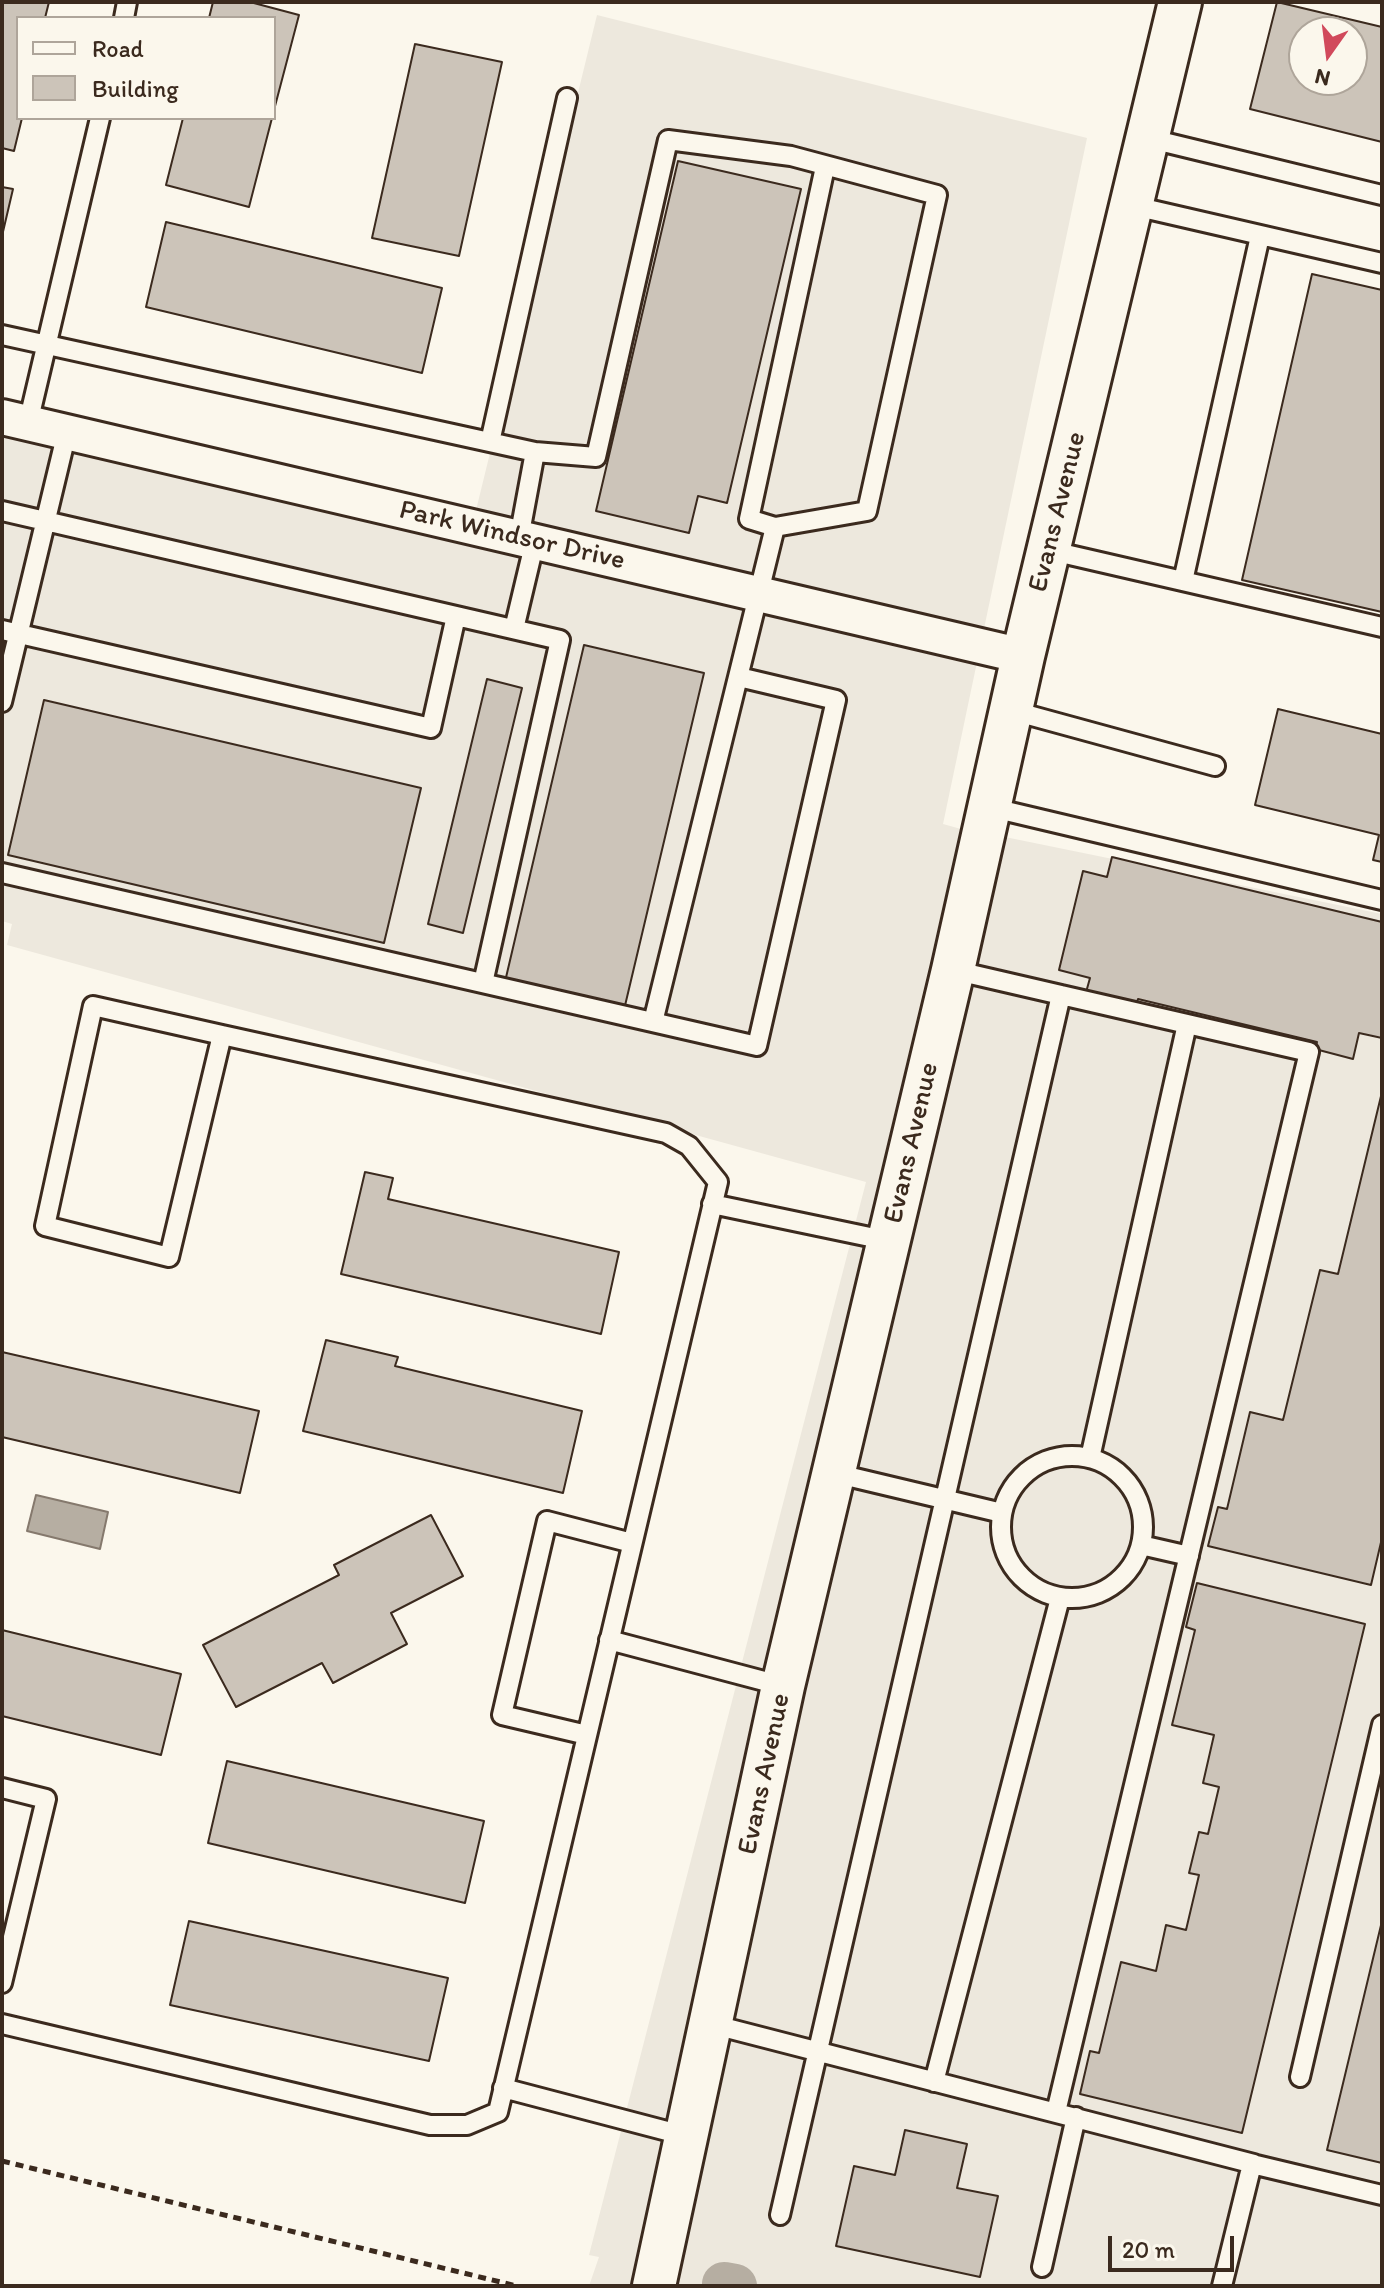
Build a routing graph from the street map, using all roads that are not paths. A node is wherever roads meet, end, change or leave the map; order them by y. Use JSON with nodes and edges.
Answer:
{"nodes":[{"id":1,"x":1180,"y":2,"type":"edge"},
{"id":2,"x":567,"y":98,"type":"dead end"},
{"id":3,"x":100,"y":120,"type":"edge"},
{"id":4,"x":1147,"y":138,"type":"junction"},
{"id":5,"x":825,"y":167,"type":"junction"},
{"id":6,"x":1382,"y":195,"type":"edge"},
{"id":7,"x":1130,"y":205,"type":"junction"},
{"id":8,"x":1260,"y":236,"type":"junction"},
{"id":9,"x":1382,"y":263,"type":"edge"},
{"id":10,"x":2,"y":335,"type":"edge"},
{"id":11,"x":46,"y":345,"type":"junction"},
{"id":12,"x":15,"y":420,"type":"edge"},
{"id":13,"x":67,"y":432,"type":"junction"},
{"id":14,"x":490,"y":442,"type":"junction"},
{"id":15,"x":535,"y":452,"type":"junction"},
{"id":16,"x":2,"y":511,"type":"edge"},
{"id":17,"x":47,"y":521,"type":"junction"},
{"id":18,"x":775,"y":527,"type":"junction"},
{"id":19,"x":527,"y":540,"type":"junction"},
{"id":20,"x":1048,"y":550,"type":"junction"},
{"id":21,"x":1183,"y":581,"type":"junction"},
{"id":22,"x":760,"y":595,"type":"junction"},
{"id":23,"x":456,"y":616,"type":"junction"},
{"id":24,"x":1382,"y":627,"type":"edge"},
{"id":25,"x":514,"y":629,"type":"junction"},
{"id":26,"x":10,"y":632,"type":"edge"},
{"id":27,"x":1023,"y":656,"type":"junction"},
{"id":28,"x":739,"y":677,"type":"junction"},
{"id":29,"x":2,"y":702,"type":"edge"},
{"id":30,"x":1010,"y":710,"type":"junction"},
{"id":31,"x":1215,"y":766,"type":"dead end"},
{"id":32,"x":989,"y":807,"type":"junction"},
{"id":33,"x":2,"y":873,"type":"edge"},
{"id":34,"x":1382,"y":900,"type":"edge"},
{"id":35,"x":953,"y":970,"type":"junction"},
{"id":36,"x":483,"y":983,"type":"junction"},
{"id":37,"x":1061,"y":995,"type":"junction"},
{"id":38,"x":653,"y":1022,"type":"junction"},
{"id":39,"x":1187,"y":1024,"type":"junction"},
{"id":40,"x":222,"y":1035,"type":"junction"},
{"id":41,"x":712,"y":1204,"type":"junction"},
{"id":42,"x":889,"y":1241,"type":"junction"},
{"id":43,"x":1090,"y":1458,"type":"junction"},
{"id":44,"x":834,"y":1473,"type":"junction"},
{"id":45,"x":945,"y":1500,"type":"junction"},
{"id":46,"x":1002,"y":1513,"type":"junction"},
{"id":47,"x":632,"y":1543,"type":"junction"},
{"id":48,"x":1141,"y":1545,"type":"junction"},
{"id":49,"x":1189,"y":1556,"type":"junction"},
{"id":50,"x":1060,"y":1598,"type":"junction"},
{"id":51,"x":609,"y":1640,"type":"junction"},
{"id":52,"x":783,"y":1686,"type":"junction"},
{"id":53,"x":1382,"y":1725,"type":"edge"},
{"id":54,"x":587,"y":1735,"type":"junction"},
{"id":55,"x":2,"y":1788,"type":"edge"},
{"id":56,"x":2,"y":1983,"type":"edge"},
{"id":57,"x":2,"y":2024,"type":"edge"},
{"id":58,"x":711,"y":2024,"type":"junction"},
{"id":59,"x":817,"y":2052,"type":"junction"},
{"id":60,"x":1300,"y":2077,"type":"dead end"},
{"id":61,"x":934,"y":2082,"type":"junction"},
{"id":62,"x":503,"y":2088,"type":"junction"},
{"id":63,"x":1056,"y":2112,"type":"junction"},
{"id":64,"x":1076,"y":2117,"type":"junction"},
{"id":65,"x":686,"y":2136,"type":"junction"},
{"id":66,"x":1254,"y":2164,"type":"junction"},
{"id":67,"x":1382,"y":2195,"type":"edge"},
{"id":68,"x":780,"y":2215,"type":"dead end"},
{"id":69,"x":1042,"y":2267,"type":"dead end"},
{"id":70,"x":654,"y":2286,"type":"edge"},
{"id":71,"x":1222,"y":2286,"type":"edge"}],
"edges":[{"from":1,"to":4,"type":"street","name":"Evans Avenue"},
{"from":2,"to":14,"type":"lane"},
{"from":3,"to":11,"type":"lane"},
{"from":4,"to":6,"type":"lane"},
{"from":4,"to":7,"type":"street","name":"Evans Avenue"},
{"from":5,"to":15,"type":"lane"},
{"from":5,"to":18,"type":"lane"},
{"from":5,"to":18,"type":"lane"},
{"from":7,"to":8,"type":"lane"},
{"from":7,"to":20,"type":"street","name":"Evans Avenue"},
{"from":8,"to":9,"type":"lane"},
{"from":8,"to":21,"type":"lane"},
{"from":10,"to":11,"type":"lane"},
{"from":11,"to":12,"type":"lane"},
{"from":11,"to":14,"type":"lane"},
{"from":12,"to":13,"type":"street","name":"Park Windsor Drive"},
{"from":13,"to":17,"type":"lane"},
{"from":13,"to":19,"type":"street","name":"Park Windsor Drive"},
{"from":14,"to":15,"type":"lane"},
{"from":15,"to":19,"type":"lane"},
{"from":16,"to":17,"type":"lane"},
{"from":17,"to":23,"type":"lane"},
{"from":17,"to":26,"type":"lane"},
{"from":18,"to":22,"type":"lane"},
{"from":19,"to":22,"type":"street","name":"Park Windsor Drive"},
{"from":19,"to":25,"type":"lane"},
{"from":20,"to":21,"type":"lane"},
{"from":20,"to":27,"type":"street","name":"Evans Avenue"},
{"from":21,"to":24,"type":"lane"},
{"from":22,"to":27,"type":"street","name":"Park Windsor Drive"},
{"from":22,"to":28,"type":"lane"},
{"from":23,"to":25,"type":"lane"},
{"from":23,"to":26,"type":"lane"},
{"from":25,"to":36,"type":"lane"},
{"from":26,"to":29,"type":"lane"},
{"from":27,"to":30,"type":"street","name":"Evans Avenue"},
{"from":28,"to":38,"type":"lane"},
{"from":28,"to":38,"type":"lane"},
{"from":30,"to":31,"type":"lane"},
{"from":30,"to":32,"type":"street","name":"Evans Avenue"},
{"from":32,"to":34,"type":"lane"},
{"from":32,"to":35,"type":"street","name":"Evans Avenue"},
{"from":33,"to":36,"type":"lane"},
{"from":35,"to":37,"type":"lane"},
{"from":35,"to":42,"type":"street","name":"Evans Avenue"},
{"from":36,"to":38,"type":"lane"},
{"from":37,"to":39,"type":"lane"},
{"from":37,"to":45,"type":"lane"},
{"from":39,"to":43,"type":"lane"},
{"from":39,"to":49,"type":"lane"},
{"from":40,"to":40,"type":"lane"},
{"from":40,"to":41,"type":"lane"},
{"from":41,"to":42,"type":"lane"},
{"from":41,"to":47,"type":"lane"},
{"from":42,"to":44,"type":"street","name":"Evans Avenue"},
{"from":43,"to":46,"type":"lane"},
{"from":43,"to":48,"type":"lane"},
{"from":44,"to":45,"type":"lane"},
{"from":44,"to":52,"type":"street","name":"Evans Avenue"},
{"from":45,"to":46,"type":"lane"},
{"from":45,"to":59,"type":"lane"},
{"from":46,"to":50,"type":"lane"},
{"from":47,"to":51,"type":"lane"},
{"from":47,"to":54,"type":"lane"},
{"from":48,"to":49,"type":"lane"},
{"from":48,"to":50,"type":"lane"},
{"from":49,"to":63,"type":"lane"},
{"from":50,"to":61,"type":"lane"},
{"from":51,"to":52,"type":"lane"},
{"from":51,"to":54,"type":"lane"},
{"from":52,"to":58,"type":"street","name":"Evans Avenue"},
{"from":53,"to":60,"type":"lane"},
{"from":54,"to":62,"type":"lane"},
{"from":55,"to":56,"type":"lane"},
{"from":57,"to":62,"type":"lane"},
{"from":58,"to":59,"type":"lane"},
{"from":58,"to":65,"type":"street","name":"Evans Avenue"},
{"from":59,"to":61,"type":"lane"},
{"from":59,"to":68,"type":"lane"},
{"from":61,"to":63,"type":"lane"},
{"from":62,"to":65,"type":"lane"},
{"from":63,"to":64,"type":"lane"},
{"from":64,"to":66,"type":"lane"},
{"from":64,"to":69,"type":"lane"},
{"from":65,"to":70,"type":"street","name":"Evans Avenue"},
{"from":66,"to":67,"type":"lane"},
{"from":66,"to":71,"type":"lane"}]}
